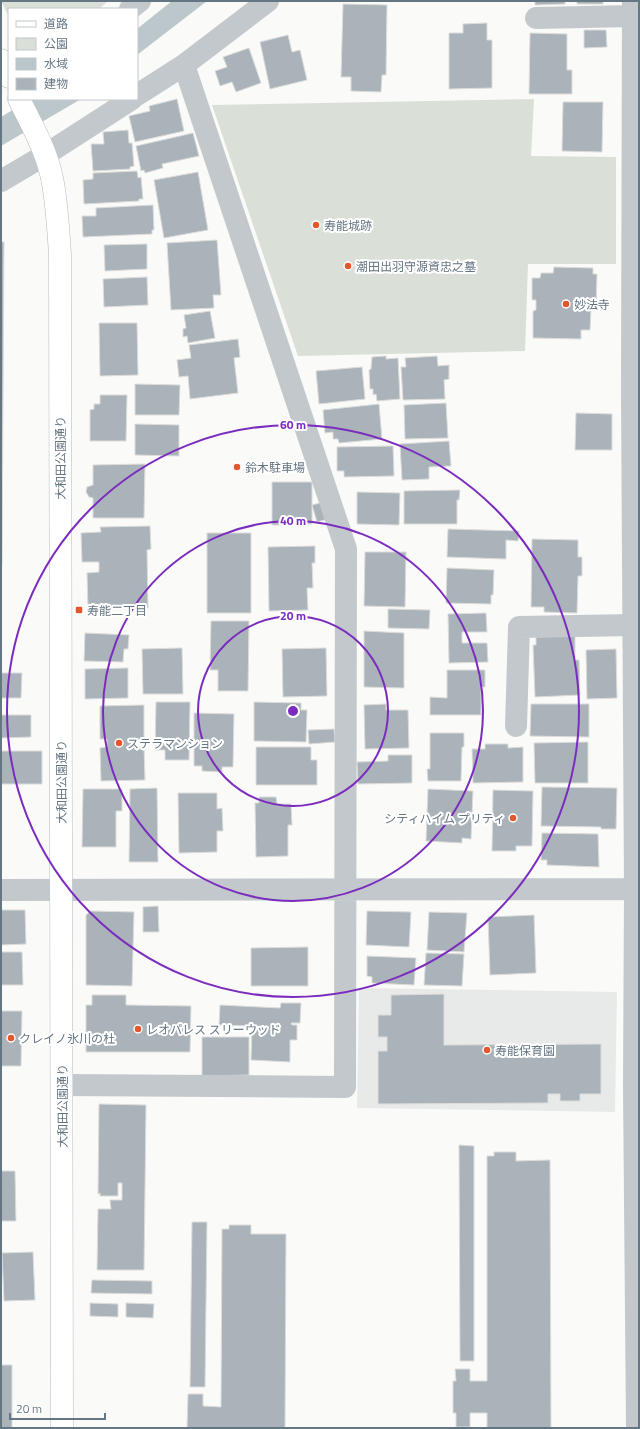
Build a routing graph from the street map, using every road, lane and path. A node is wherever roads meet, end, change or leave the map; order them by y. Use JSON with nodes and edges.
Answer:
{"nodes":[{"id":1,"x":140,"y":1,"type":"edge"},
{"id":2,"x":268,"y":1,"type":"edge"},
{"id":3,"x":131,"y":8,"type":"edge"},
{"id":4,"x":633,"y":8,"type":"edge"},
{"id":5,"x":536,"y":18,"type":"dead end"},
{"id":6,"x":1,"y":60,"type":"edge"},
{"id":7,"x":184,"y":65,"type":"junction"},
{"id":8,"x":636,"y":66,"type":"edge"},
{"id":9,"x":8,"y":74,"type":"edge"},
{"id":10,"x":138,"y":95,"type":"edge"},
{"id":11,"x":19,"y":100,"type":"edge"},
{"id":12,"x":130,"y":100,"type":"edge"},
{"id":13,"x":42,"y":146,"type":"junction"},
{"id":14,"x":1,"y":181,"type":"edge"},
{"id":15,"x":636,"y":392,"type":"edge"},
{"id":16,"x":636,"y":540,"type":"edge"},
{"id":17,"x":634,"y":625,"type":"junction"},
{"id":18,"x":637,"y":689,"type":"edge"},
{"id":19,"x":516,"y":726,"type":"dead end"},
{"id":20,"x":62,"y":889,"type":"junction"},
{"id":21,"x":637,"y":889,"type":"edge"},
{"id":22,"x":1,"y":890,"type":"edge"},
{"id":23,"x":347,"y":890,"type":"junction"},
{"id":24,"x":62,"y":1085,"type":"junction"},
{"id":25,"x":62,"y":1428,"type":"edge"},
{"id":26,"x":637,"y":1428,"type":"edge"}],
"edges":[{"from":1,"to":3,"type":"street"},
{"from":2,"to":7,"type":"street"},
{"from":4,"to":5,"type":"street"},
{"from":4,"to":8,"type":"street"},
{"from":6,"to":9,"type":"street"},
{"from":7,"to":10,"type":"street"},
{"from":7,"to":23,"type":"street"},
{"from":8,"to":15,"type":"street"},
{"from":11,"to":13,"type":"street","name":"大和田公園通り"},
{"from":12,"to":13,"type":"street"},
{"from":13,"to":14,"type":"street"},
{"from":13,"to":20,"type":"street","name":"大和田公園通り"},
{"from":15,"to":16,"type":"street"},
{"from":16,"to":17,"type":"street"},
{"from":17,"to":18,"type":"street"},
{"from":17,"to":19,"type":"street"},
{"from":18,"to":21,"type":"street"},
{"from":20,"to":22,"type":"street"},
{"from":20,"to":23,"type":"street"},
{"from":20,"to":24,"type":"street","name":"大和田公園通り"},
{"from":21,"to":23,"type":"street"},
{"from":21,"to":26,"type":"street"},
{"from":23,"to":24,"type":"street"},
{"from":24,"to":25,"type":"street","name":"大和田公園通り"}]}
